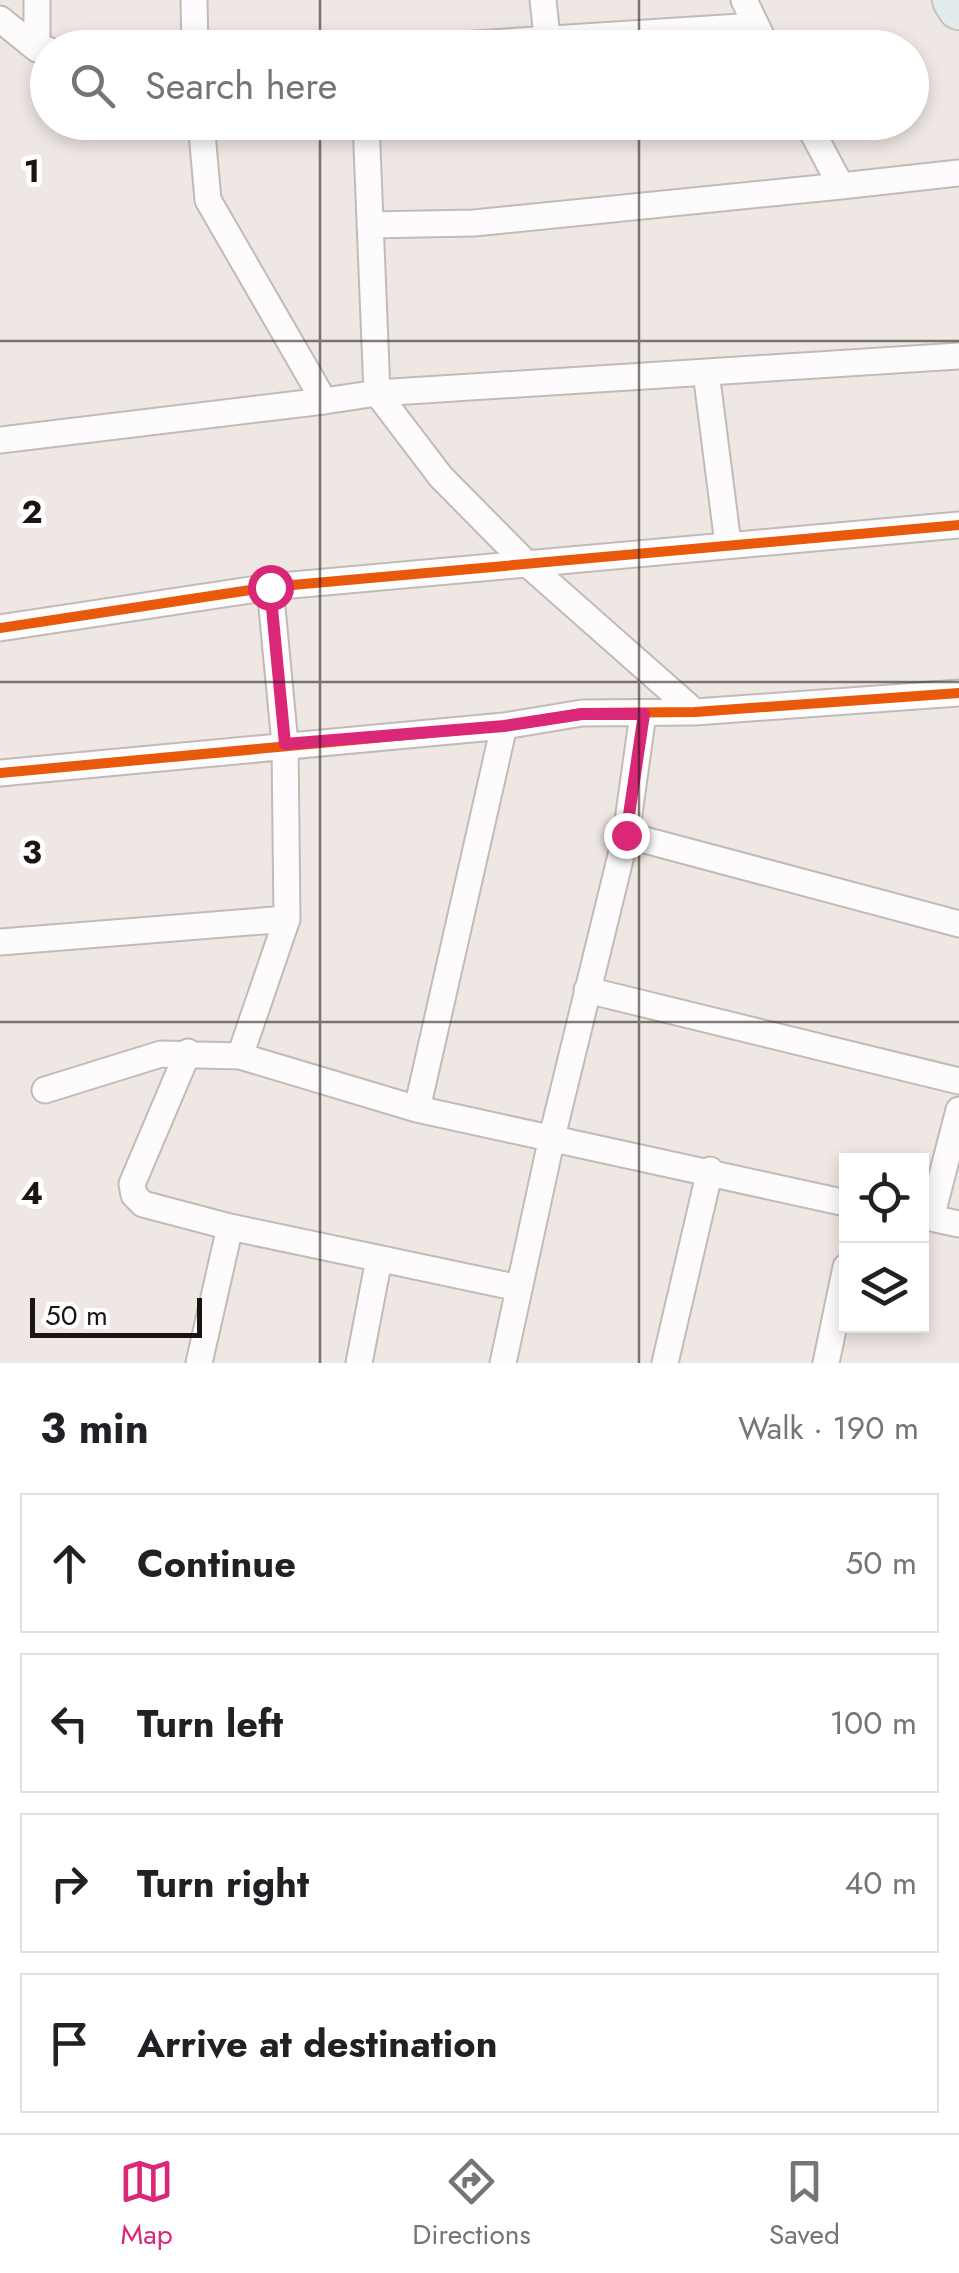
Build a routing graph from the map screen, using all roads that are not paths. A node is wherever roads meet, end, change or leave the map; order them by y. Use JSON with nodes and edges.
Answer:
{"nodes":[{"id":1,"x":37,"y":0,"type":"edge"},
{"id":2,"x":194,"y":0,"type":"edge"},
{"id":3,"x":543,"y":0,"type":"edge"},
{"id":4,"x":744,"y":0,"type":"edge"},
{"id":5,"x":954,"y":0,"type":"edge"},
{"id":6,"x":959,"y":8,"type":"edge"},
{"id":7,"x":0,"y":20,"type":"edge"},
{"id":8,"x":40,"y":30,"type":"edge"},
{"id":9,"x":194,"y":30,"type":"edge"},
{"id":10,"x":546,"y":30,"type":"edge"},
{"id":11,"x":759,"y":30,"type":"edge"},
{"id":12,"x":30,"y":41,"type":"edge"},
{"id":13,"x":203,"y":140,"type":"edge"},
{"id":14,"x":367,"y":140,"type":"edge"},
{"id":15,"x":816,"y":140,"type":"edge"},
{"id":16,"x":959,"y":174,"type":"edge"},
{"id":17,"x":840,"y":186,"type":"junction"},
{"id":18,"x":370,"y":225,"type":"junction"},
{"id":19,"x":959,"y":356,"type":"edge"},
{"id":20,"x":706,"y":372,"type":"junction"},
{"id":21,"x":377,"y":394,"type":"junction"},
{"id":22,"x":324,"y":401,"type":"junction"},
{"id":23,"x":0,"y":440,"type":"edge"},
{"id":24,"x":959,"y":525,"type":"edge"},
{"id":25,"x":728,"y":544,"type":"junction"},
{"id":26,"x":524,"y":560,"type":"junction"},
{"id":27,"x":270,"y":587,"type":"junction"},
{"id":28,"x":0,"y":628,"type":"edge"},
{"id":29,"x":959,"y":693,"type":"edge"},
{"id":30,"x":695,"y":712,"type":"junction"},
{"id":31,"x":644,"y":714,"type":"junction"},
{"id":32,"x":504,"y":726,"type":"junction"},
{"id":33,"x":285,"y":744,"type":"junction"},
{"id":34,"x":0,"y":773,"type":"edge"},
{"id":35,"x":626,"y":835,"type":"junction"},
{"id":36,"x":287,"y":919,"type":"junction"},
{"id":37,"x":959,"y":924,"type":"edge"},
{"id":38,"x":0,"y":942,"type":"edge"},
{"id":39,"x":588,"y":990,"type":"junction"},
{"id":40,"x":188,"y":1052,"type":"junction"},
{"id":41,"x":240,"y":1056,"type":"junction"},
{"id":42,"x":959,"y":1082,"type":"edge"},
{"id":43,"x":45,"y":1090,"type":"dead end"},
{"id":44,"x":418,"y":1109,"type":"junction"},
{"id":45,"x":959,"y":1110,"type":"edge"},
{"id":46,"x":552,"y":1137,"type":"junction"},
{"id":47,"x":710,"y":1170,"type":"junction"},
{"id":48,"x":839,"y":1201,"type":"edge"},
{"id":49,"x":929,"y":1207,"type":"edge"},
{"id":50,"x":929,"y":1218,"type":"edge"},
{"id":51,"x":959,"y":1224,"type":"edge"},
{"id":52,"x":230,"y":1227,"type":"junction"},
{"id":53,"x":380,"y":1258,"type":"junction"},
{"id":54,"x":519,"y":1288,"type":"junction"},
{"id":55,"x":839,"y":1301,"type":"edge"},
{"id":56,"x":199,"y":1363,"type":"edge"},
{"id":57,"x":360,"y":1363,"type":"edge"},
{"id":58,"x":503,"y":1363,"type":"edge"},
{"id":59,"x":666,"y":1363,"type":"edge"},
{"id":60,"x":826,"y":1363,"type":"edge"}],
"edges":[{"from":1,"to":8,"type":"street"},
{"from":2,"to":9,"type":"street"},
{"from":3,"to":10,"type":"street"},
{"from":4,"to":11,"type":"street"},
{"from":5,"to":6,"type":"highway"},
{"from":7,"to":12,"type":"street"},
{"from":13,"to":22,"type":"street"},
{"from":14,"to":18,"type":"street"},
{"from":15,"to":17,"type":"street"},
{"from":16,"to":17,"type":"street"},
{"from":17,"to":18,"type":"street"},
{"from":18,"to":21,"type":"street"},
{"from":19,"to":20,"type":"street"},
{"from":20,"to":21,"type":"street"},
{"from":20,"to":25,"type":"street"},
{"from":21,"to":22,"type":"street"},
{"from":21,"to":26,"type":"street"},
{"from":22,"to":23,"type":"street"},
{"from":24,"to":25,"type":"street"},
{"from":25,"to":26,"type":"street"},
{"from":26,"to":27,"type":"street"},
{"from":26,"to":30,"type":"street"},
{"from":27,"to":28,"type":"street"},
{"from":27,"to":33,"type":"street"},
{"from":29,"to":30,"type":"street"},
{"from":30,"to":31,"type":"street"},
{"from":31,"to":32,"type":"street"},
{"from":31,"to":35,"type":"street"},
{"from":32,"to":33,"type":"street"},
{"from":32,"to":44,"type":"street"},
{"from":33,"to":34,"type":"street"},
{"from":33,"to":36,"type":"street"},
{"from":35,"to":37,"type":"street"},
{"from":35,"to":39,"type":"street"},
{"from":36,"to":38,"type":"street"},
{"from":36,"to":41,"type":"street"},
{"from":39,"to":42,"type":"street"},
{"from":39,"to":46,"type":"street"},
{"from":40,"to":41,"type":"street"},
{"from":40,"to":43,"type":"street"},
{"from":40,"to":52,"type":"street"},
{"from":41,"to":44,"type":"street"},
{"from":44,"to":46,"type":"street"},
{"from":45,"to":49,"type":"street"},
{"from":46,"to":47,"type":"street"},
{"from":46,"to":54,"type":"street"},
{"from":47,"to":48,"type":"street"},
{"from":47,"to":59,"type":"street"},
{"from":50,"to":51,"type":"street"},
{"from":52,"to":53,"type":"street"},
{"from":52,"to":56,"type":"street"},
{"from":53,"to":54,"type":"street"},
{"from":53,"to":57,"type":"street"},
{"from":54,"to":58,"type":"street"},
{"from":55,"to":60,"type":"street"}]}
